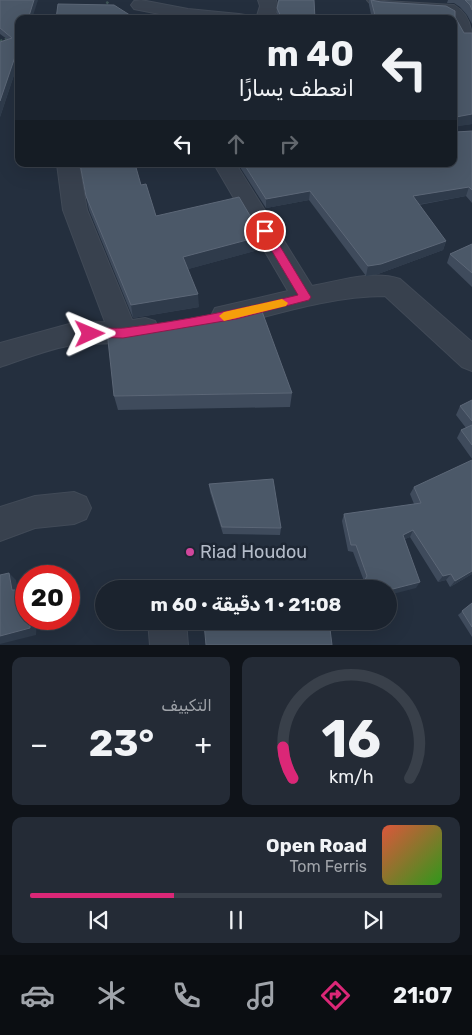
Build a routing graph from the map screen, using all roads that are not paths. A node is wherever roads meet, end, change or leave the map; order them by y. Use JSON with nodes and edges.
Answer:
{"nodes":[{"id":1,"x":267,"y":0,"type":"edge"},
{"id":2,"x":376,"y":0,"type":"edge"},
{"id":3,"x":125,"y":3,"type":"edge"},
{"id":4,"x":190,"y":7,"type":"edge"},
{"id":5,"x":149,"y":15,"type":"edge"},
{"id":6,"x":223,"y":15,"type":"edge"},
{"id":7,"x":266,"y":15,"type":"edge"},
{"id":8,"x":456,"y":15,"type":"edge"},
{"id":9,"x":457,"y":16,"type":"edge"},
{"id":10,"x":464,"y":37,"type":"edge"},
{"id":11,"x":68,"y":167,"type":"edge"},
{"id":12,"x":228,"y":167,"type":"edge"},
{"id":13,"x":305,"y":297,"type":"junction"},
{"id":14,"x":198,"y":321,"type":"edge"},
{"id":15,"x":170,"y":325,"type":"edge"},
{"id":16,"x":123,"y":333,"type":"junction"},
{"id":17,"x":0,"y":355,"type":"edge"},
{"id":18,"x":472,"y":359,"type":"edge"},
{"id":19,"x":74,"y":508,"type":"dead end"},
{"id":20,"x":0,"y":524,"type":"edge"},
{"id":21,"x":168,"y":630,"type":"edge"},
{"id":22,"x":169,"y":645,"type":"edge"}],
"edges":[{"from":1,"to":7,"type":"lane"},
{"from":2,"to":8,"type":"lane"},
{"from":3,"to":4,"type":"lane"},
{"from":3,"to":5,"type":"lane"},
{"from":4,"to":6,"type":"lane"},
{"from":9,"to":10,"type":"lane"},
{"from":11,"to":16,"type":"lane"},
{"from":12,"to":13,"type":"lane"},
{"from":13,"to":14,"type":"lane"},
{"from":13,"to":18,"type":"lane"},
{"from":15,"to":16,"type":"lane"},
{"from":16,"to":17,"type":"lane"},
{"from":19,"to":20,"type":"lane"},
{"from":21,"to":22,"type":"lane"}]}
